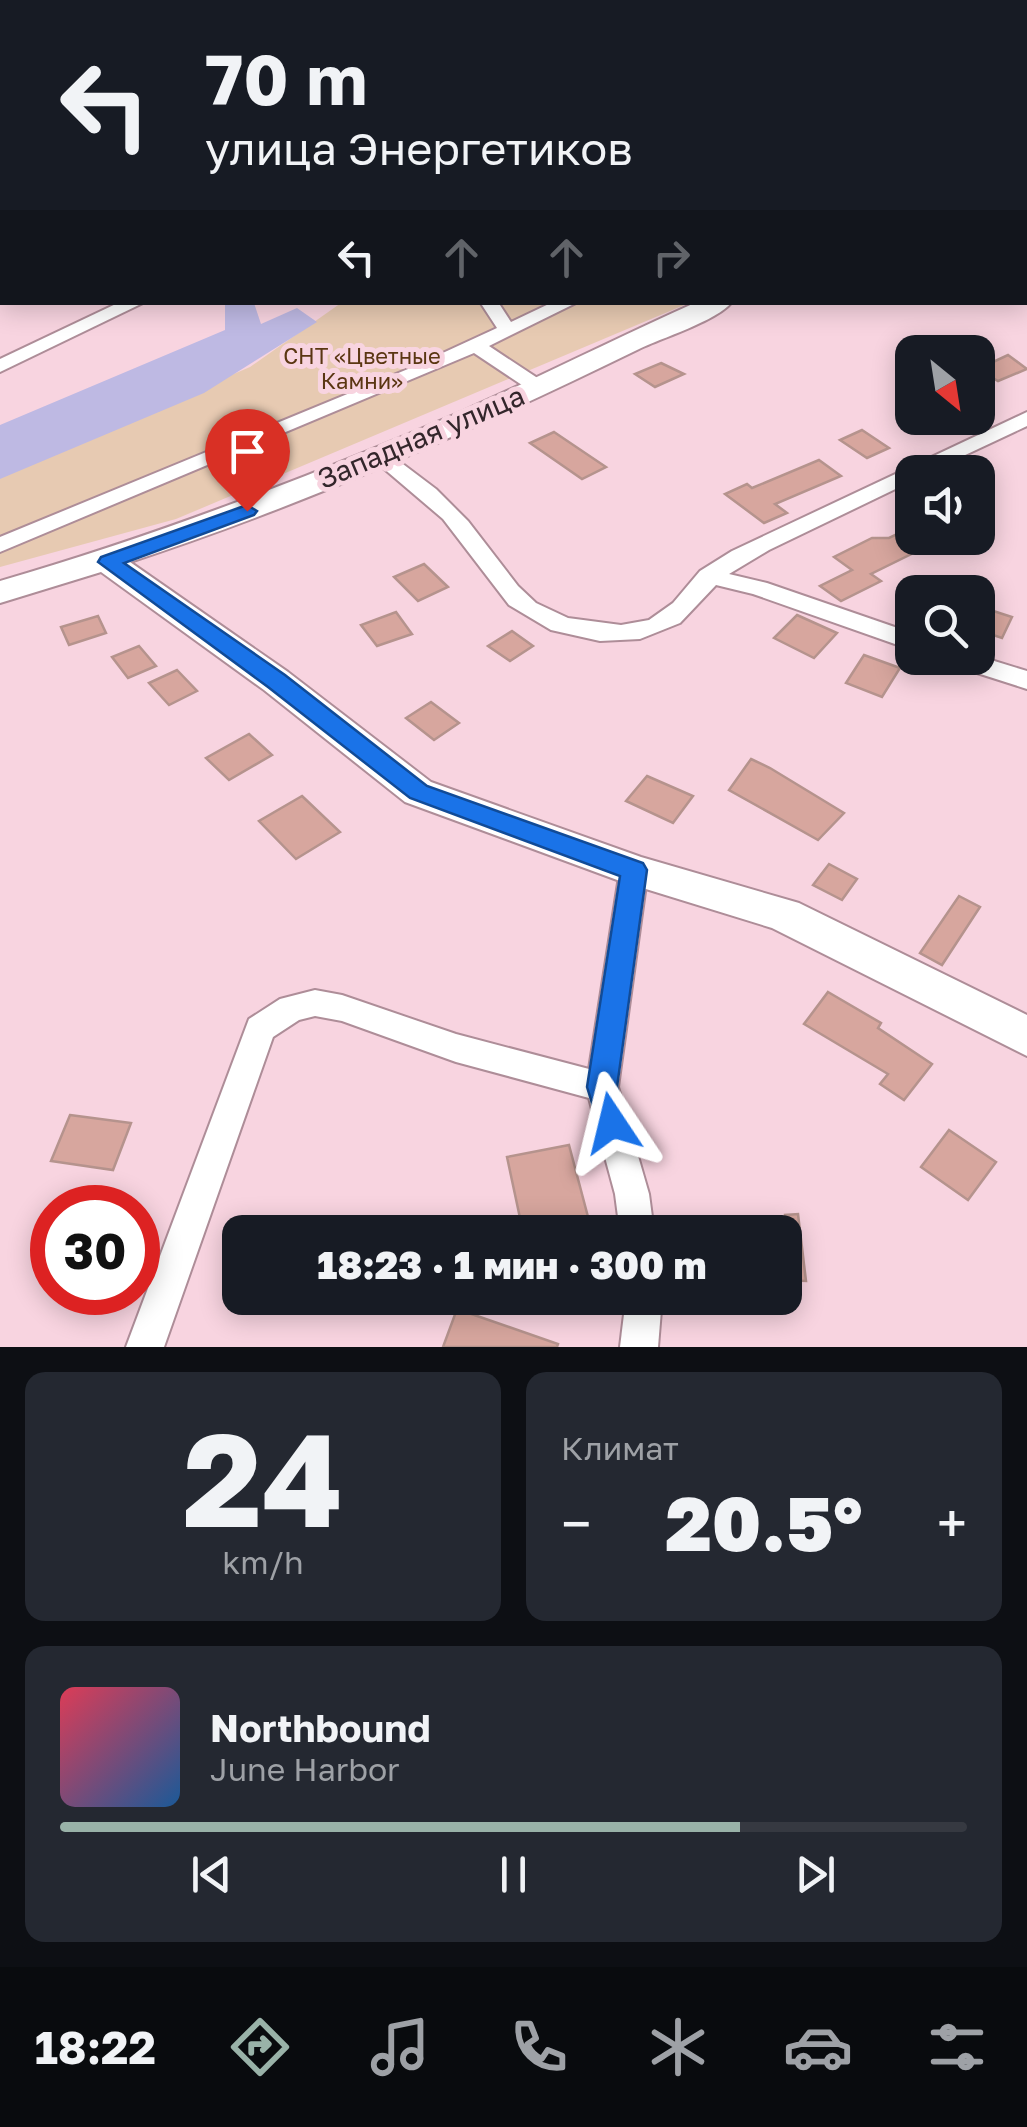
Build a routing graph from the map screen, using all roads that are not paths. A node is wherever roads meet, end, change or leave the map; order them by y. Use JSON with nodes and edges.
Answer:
{"nodes":[{"id":1,"x":130,"y":305,"type":"edge"},
{"id":2,"x":491,"y":305,"type":"edge"},
{"id":3,"x":562,"y":305,"type":"edge"},
{"id":4,"x":714,"y":305,"type":"edge"},
{"id":5,"x":507,"y":330,"type":"junction"},
{"id":6,"x":474,"y":345,"type":"junction"},
{"id":7,"x":0,"y":366,"type":"edge"},
{"id":8,"x":538,"y":387,"type":"junction"},
{"id":9,"x":1027,"y":418,"type":"edge"},
{"id":10,"x":950,"y":455,"type":"edge"},
{"id":11,"x":380,"y":456,"type":"junction"},
{"id":12,"x":895,"y":482,"type":"edge"},
{"id":13,"x":0,"y":545,"type":"edge"},
{"id":14,"x":108,"y":562,"type":"junction"},
{"id":15,"x":708,"y":576,"type":"junction"},
{"id":16,"x":0,"y":592,"type":"edge"},
{"id":17,"x":895,"y":636,"type":"edge"},
{"id":18,"x":995,"y":670,"type":"edge"},
{"id":19,"x":1027,"y":680,"type":"edge"},
{"id":20,"x":634,"y":870,"type":"junction"},
{"id":21,"x":1027,"y":1037,"type":"edge"},
{"id":22,"x":602,"y":1087,"type":"junction"},
{"id":23,"x":635,"y":1215,"type":"edge"},
{"id":24,"x":642,"y":1315,"type":"edge"},
{"id":25,"x":145,"y":1347,"type":"edge"},
{"id":26,"x":639,"y":1347,"type":"edge"}],
"edges":[{"from":1,"to":7,"type":"street"},
{"from":2,"to":5,"type":"street"},
{"from":3,"to":5,"type":"street"},
{"from":4,"to":8,"type":"street","name":"Западная улица"},
{"from":5,"to":6,"type":"street"},
{"from":6,"to":8,"type":"street"},
{"from":6,"to":13,"type":"street"},
{"from":8,"to":11,"type":"street","name":"Западная улица"},
{"from":9,"to":10,"type":"street"},
{"from":11,"to":14,"type":"street","name":"Западная улица"},
{"from":11,"to":15,"type":"street"},
{"from":12,"to":15,"type":"street"},
{"from":14,"to":16,"type":"street","name":"Западная улица"},
{"from":14,"to":20,"type":"street"},
{"from":15,"to":17,"type":"street"},
{"from":18,"to":19,"type":"street"},
{"from":20,"to":21,"type":"street"},
{"from":20,"to":22,"type":"street"},
{"from":22,"to":23,"type":"street"},
{"from":22,"to":25,"type":"street"},
{"from":24,"to":26,"type":"street"}]}
